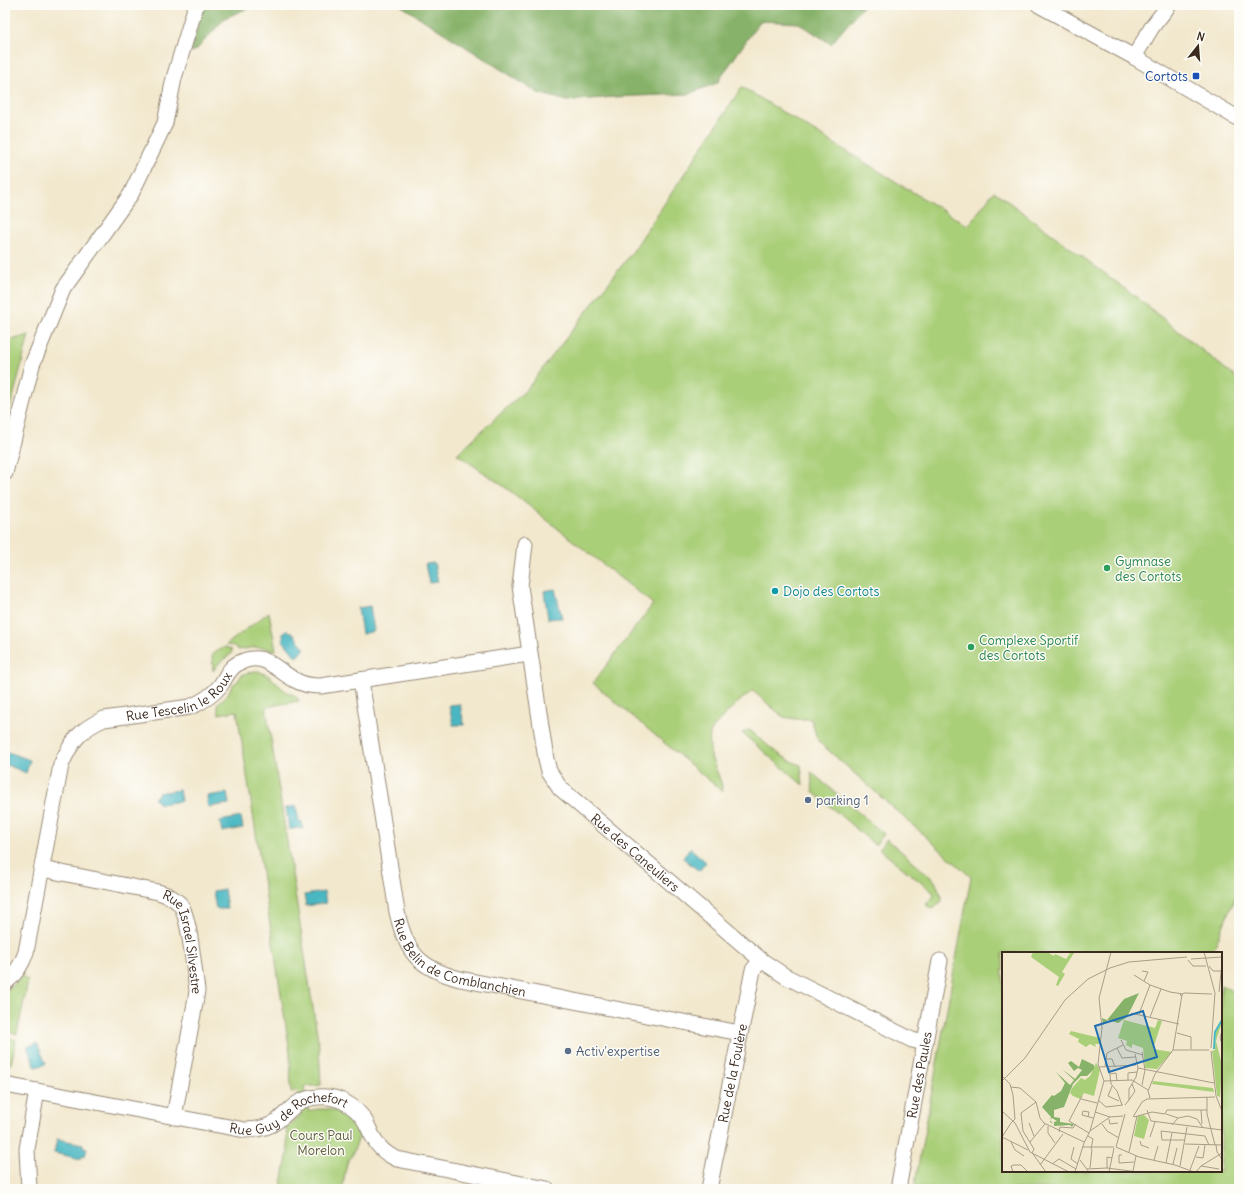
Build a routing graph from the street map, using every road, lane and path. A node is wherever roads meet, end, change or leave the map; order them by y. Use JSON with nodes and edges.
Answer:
{"nodes":[{"id":1,"x":196,"y":5,"type":"edge"},
{"id":2,"x":1039,"y":5,"type":"edge"},
{"id":3,"x":1169,"y":5,"type":"edge"},
{"id":4,"x":1134,"y":56,"type":"junction"},
{"id":5,"x":1239,"y":119,"type":"edge"},
{"id":6,"x":5,"y":473,"type":"edge"},
{"id":7,"x":525,"y":544,"type":"dead end"},
{"id":8,"x":529,"y":654,"type":"junction"},
{"id":9,"x":362,"y":680,"type":"junction"},
{"id":10,"x":42,"y":869,"type":"junction"},
{"id":11,"x":761,"y":960,"type":"junction"},
{"id":12,"x":940,"y":961,"type":"dead end"},
{"id":13,"x":5,"y":982,"type":"edge"},
{"id":14,"x":740,"y":1033,"type":"junction"},
{"id":15,"x":925,"y":1043,"type":"junction"},
{"id":16,"x":5,"y":1085,"type":"edge"},
{"id":17,"x":37,"y":1092,"type":"junction"},
{"id":18,"x":174,"y":1117,"type":"junction"},
{"id":19,"x":29,"y":1189,"type":"edge"},
{"id":20,"x":547,"y":1189,"type":"edge"},
{"id":21,"x":709,"y":1189,"type":"edge"},
{"id":22,"x":898,"y":1189,"type":"edge"}],
"edges":[{"from":1,"to":6,"type":"street"},
{"from":2,"to":4,"type":"street"},
{"from":3,"to":4,"type":"street"},
{"from":4,"to":5,"type":"street"},
{"from":7,"to":8,"type":"street","name":"Rue des Caneuliers"},
{"from":8,"to":9,"type":"street","name":"Rue Tescelin le Roux"},
{"from":8,"to":11,"type":"street","name":"Rue des Caneuliers"},
{"from":9,"to":10,"type":"street","name":"Rue Tescelin le Roux"},
{"from":9,"to":14,"type":"street","name":"Rue Belin de Comblanchien"},
{"from":10,"to":13,"type":"street","name":"Rue Tescelin le Roux"},
{"from":10,"to":18,"type":"street","name":"Rue Israel Silvestre"},
{"from":11,"to":14,"type":"street","name":"Rue de la Foulère"},
{"from":11,"to":15,"type":"street","name":"Rue des Caneuliers"},
{"from":12,"to":15,"type":"street","name":"Rue des Paules"},
{"from":14,"to":21,"type":"street","name":"Rue de la Foulère"},
{"from":15,"to":22,"type":"street","name":"Rue des Paules"},
{"from":16,"to":17,"type":"street","name":"Rue Guy de Rochefort"},
{"from":17,"to":18,"type":"street","name":"Rue Guy de Rochefort"},
{"from":17,"to":19,"type":"street"},
{"from":18,"to":20,"type":"street","name":"Rue Guy de Rochefort"}]}
